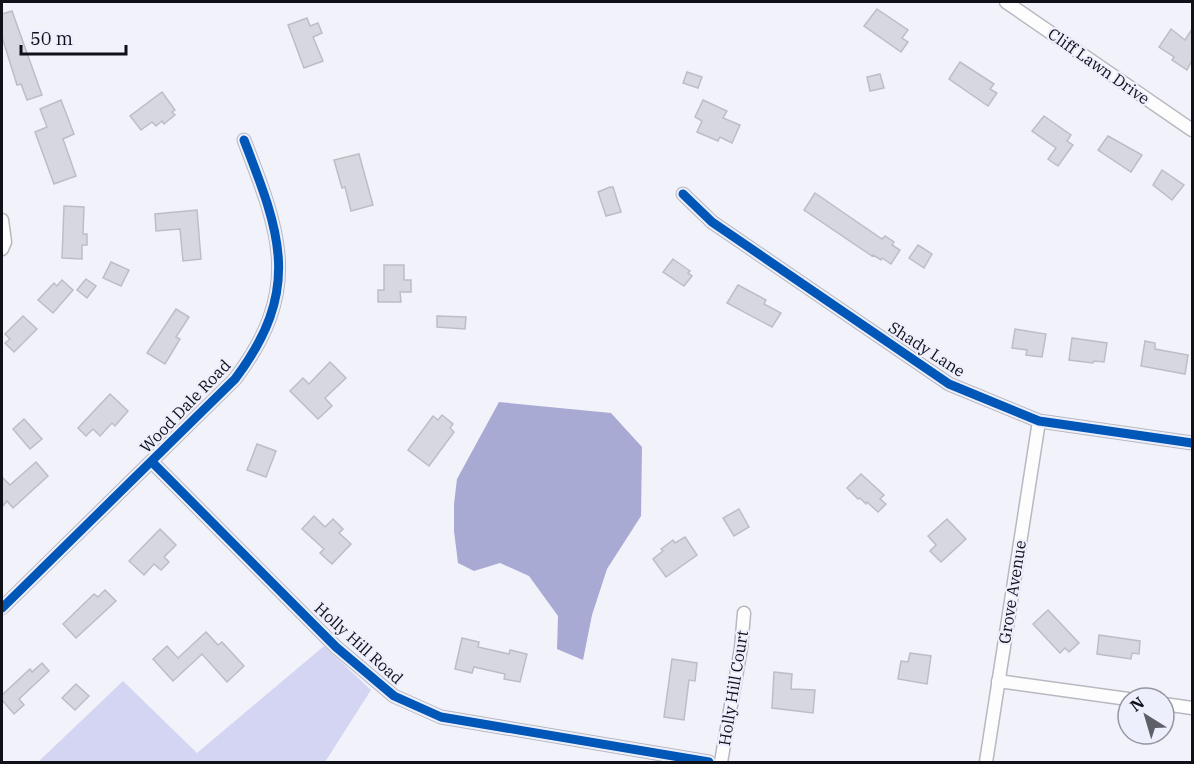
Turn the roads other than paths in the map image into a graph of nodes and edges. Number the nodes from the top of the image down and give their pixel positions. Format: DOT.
graph roads {
  1 [pos="1006,2"];
  2 [pos="1192,130"];
  3 [pos="244,140"];
  4 [pos="683,194"];
  5 [pos="2,220"];
  6 [pos="2,249"];
  7 [pos="1039,421"];
  8 [pos="1192,443"];
  9 [pos="152,462"];
  10 [pos="2,608"];
  11 [pos="744,613"];
  12 [pos="998,681"];
  13 [pos="1116,697"];
  14 [pos="1176,706"];
  15 [pos="1192,708"];
  16 [pos="709,762"];
  17 [pos="722,762"];
  18 [pos="986,762"];
  1 -- 2 [label="street, Cliff Lawn Drive"];
  3 -- 9 [label="street, Wood Dale Road"];
  4 -- 7 [label="street, Shady Lane"];
  5 -- 6 [label="street"];
  7 -- 8 [label="street, Shady Lane"];
  7 -- 12 [label="street, Grove Avenue"];
  9 -- 10 [label="street, Wood Dale Road"];
  9 -- 16 [label="street, Holly Hill Road"];
  11 -- 17 [label="street, Holly Hill Court"];
  12 -- 13 [label="street"];
  12 -- 18 [label="street, Grove Avenue"];
  14 -- 15 [label="street"];
}
